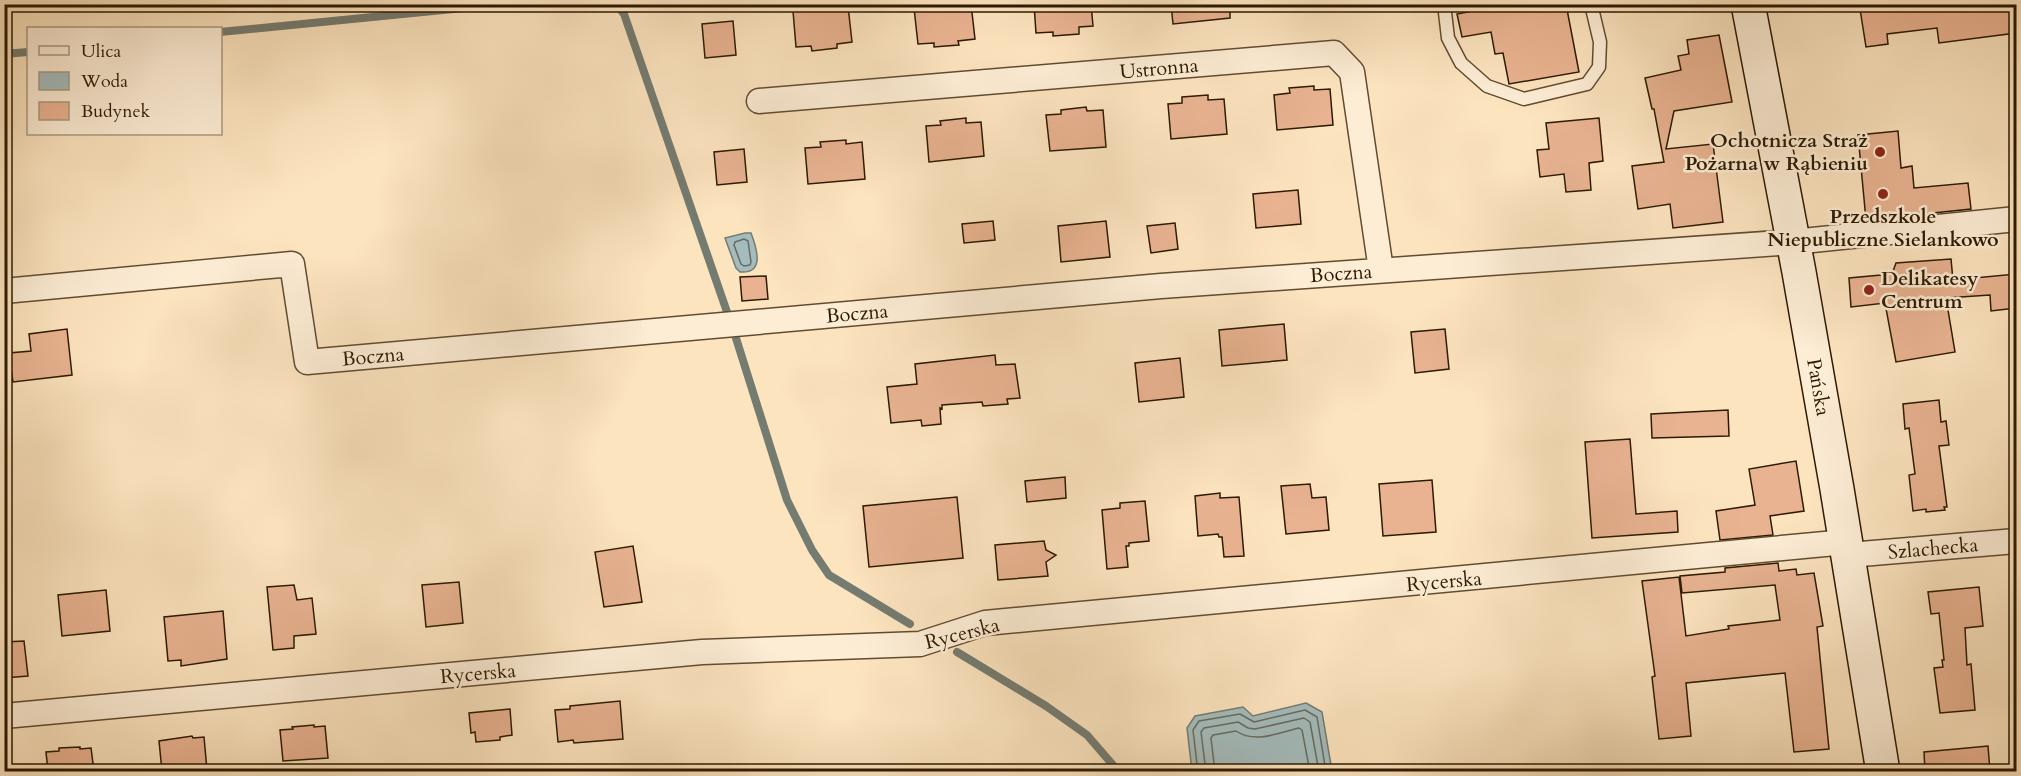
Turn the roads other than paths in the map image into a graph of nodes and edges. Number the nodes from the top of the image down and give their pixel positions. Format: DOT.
graph roads {
  1 [pos="1444,4"];
  2 [pos="1591,4"];
  3 [pos="1748,4"];
  4 [pos="759,101"];
  5 [pos="2016,219"];
  6 [pos="1793,242"];
  7 [pos="1381,270"];
  8 [pos="4,291"];
  9 [pos="2016,541"];
  10 [pos="1847,549"];
  11 [pos="4,716"];
  12 [pos="1883,771"];
  1 -- 2 [label="lane"];
  3 -- 6 [label="street, Pańska"];
  4 -- 7 [label="street, Ustronna"];
  5 -- 6 [label="street, Boczna"];
  6 -- 7 [label="street, Boczna"];
  6 -- 10 [label="street, Pańska"];
  7 -- 8 [label="street, Boczna"];
  9 -- 10 [label="street, Szlachecka"];
  10 -- 11 [label="street, Rycerska"];
  10 -- 12 [label="street, Pańska"];
}
